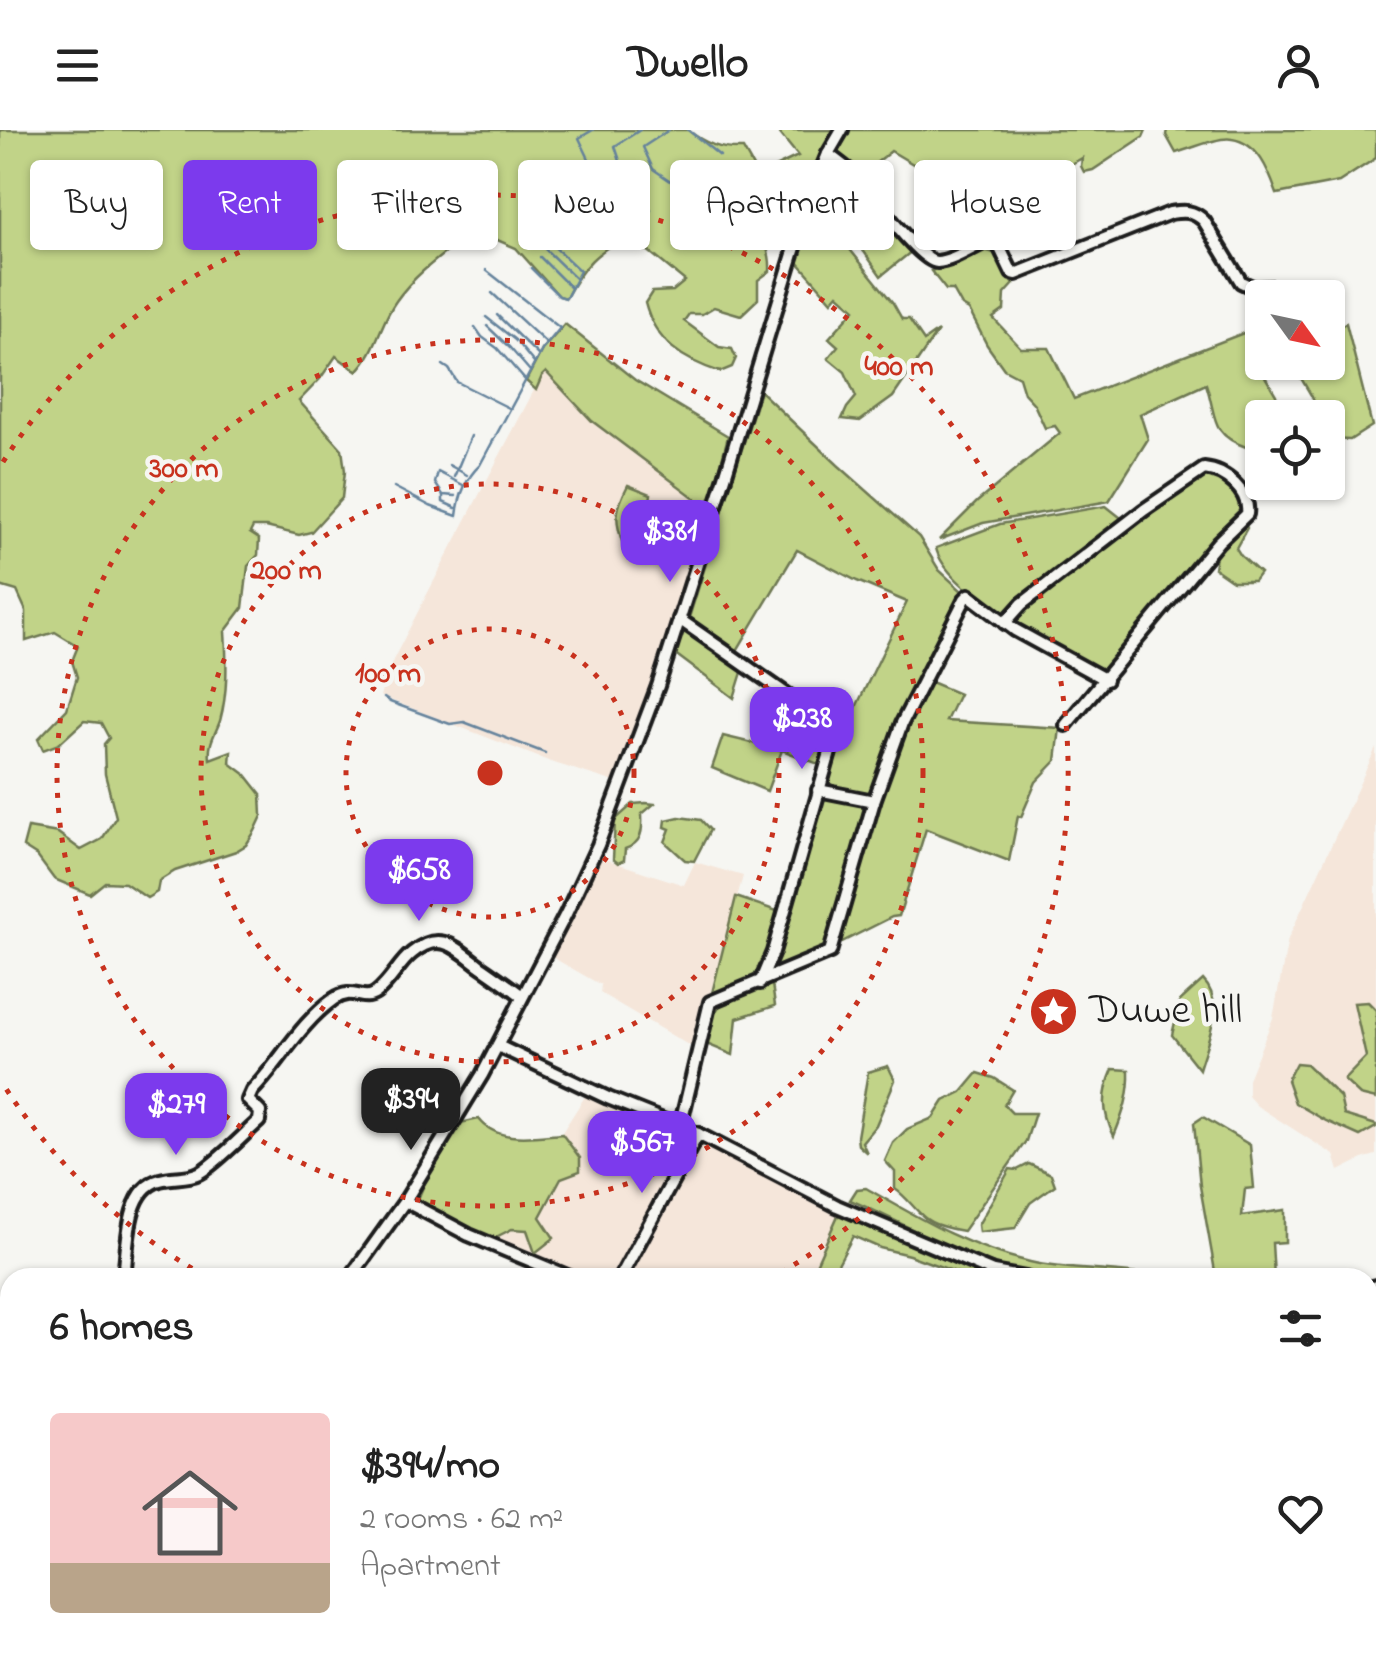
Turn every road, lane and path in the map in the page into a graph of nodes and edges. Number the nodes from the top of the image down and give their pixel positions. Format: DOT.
graph roads {
  1 [pos="842,130"];
  2 [pos="828,154"];
  3 [pos="1245,284"];
  4 [pos="679,619"];
  5 [pos="1005,623"];
  6 [pos="1106,680"];
  7 [pos="1066,725"];
  8 [pos="818,790"];
  9 [pos="874,801"];
  10 [pos="760,982"];
  11 [pos="522,996"];
  12 [pos="498,1046"];
  13 [pos="680,1128"];
  14 [pos="698,1134"];
  15 [pos="406,1201"];
  16 [pos="125,1268"];
  17 [pos="357,1268"];
  18 [pos="548,1268"];
  19 [pos="625,1268"];
  20 [pos="984,1268"];
  1 -- 2 [label="street"];
  2 -- 3 [label="street"];
  2 -- 4 [label="street"];
  4 -- 8 [label="street"];
  4 -- 11 [label="street"];
  5 -- 6 [label="street"];
  5 -- 6 [label="street"];
  5 -- 9 [label="street"];
  6 -- 7 [label="street"];
  8 -- 9 [label="street"];
  8 -- 10 [label="street"];
  9 -- 10 [label="street"];
  10 -- 13 [label="street"];
  11 -- 12 [label="street"];
  11 -- 16 [label="street"];
  12 -- 13 [label="street"];
  12 -- 15 [label="street"];
  13 -- 14 [label="street"];
  14 -- 19 [label="street"];
  14 -- 20 [label="street"];
  15 -- 17 [label="street"];
  15 -- 18 [label="street"];
}
